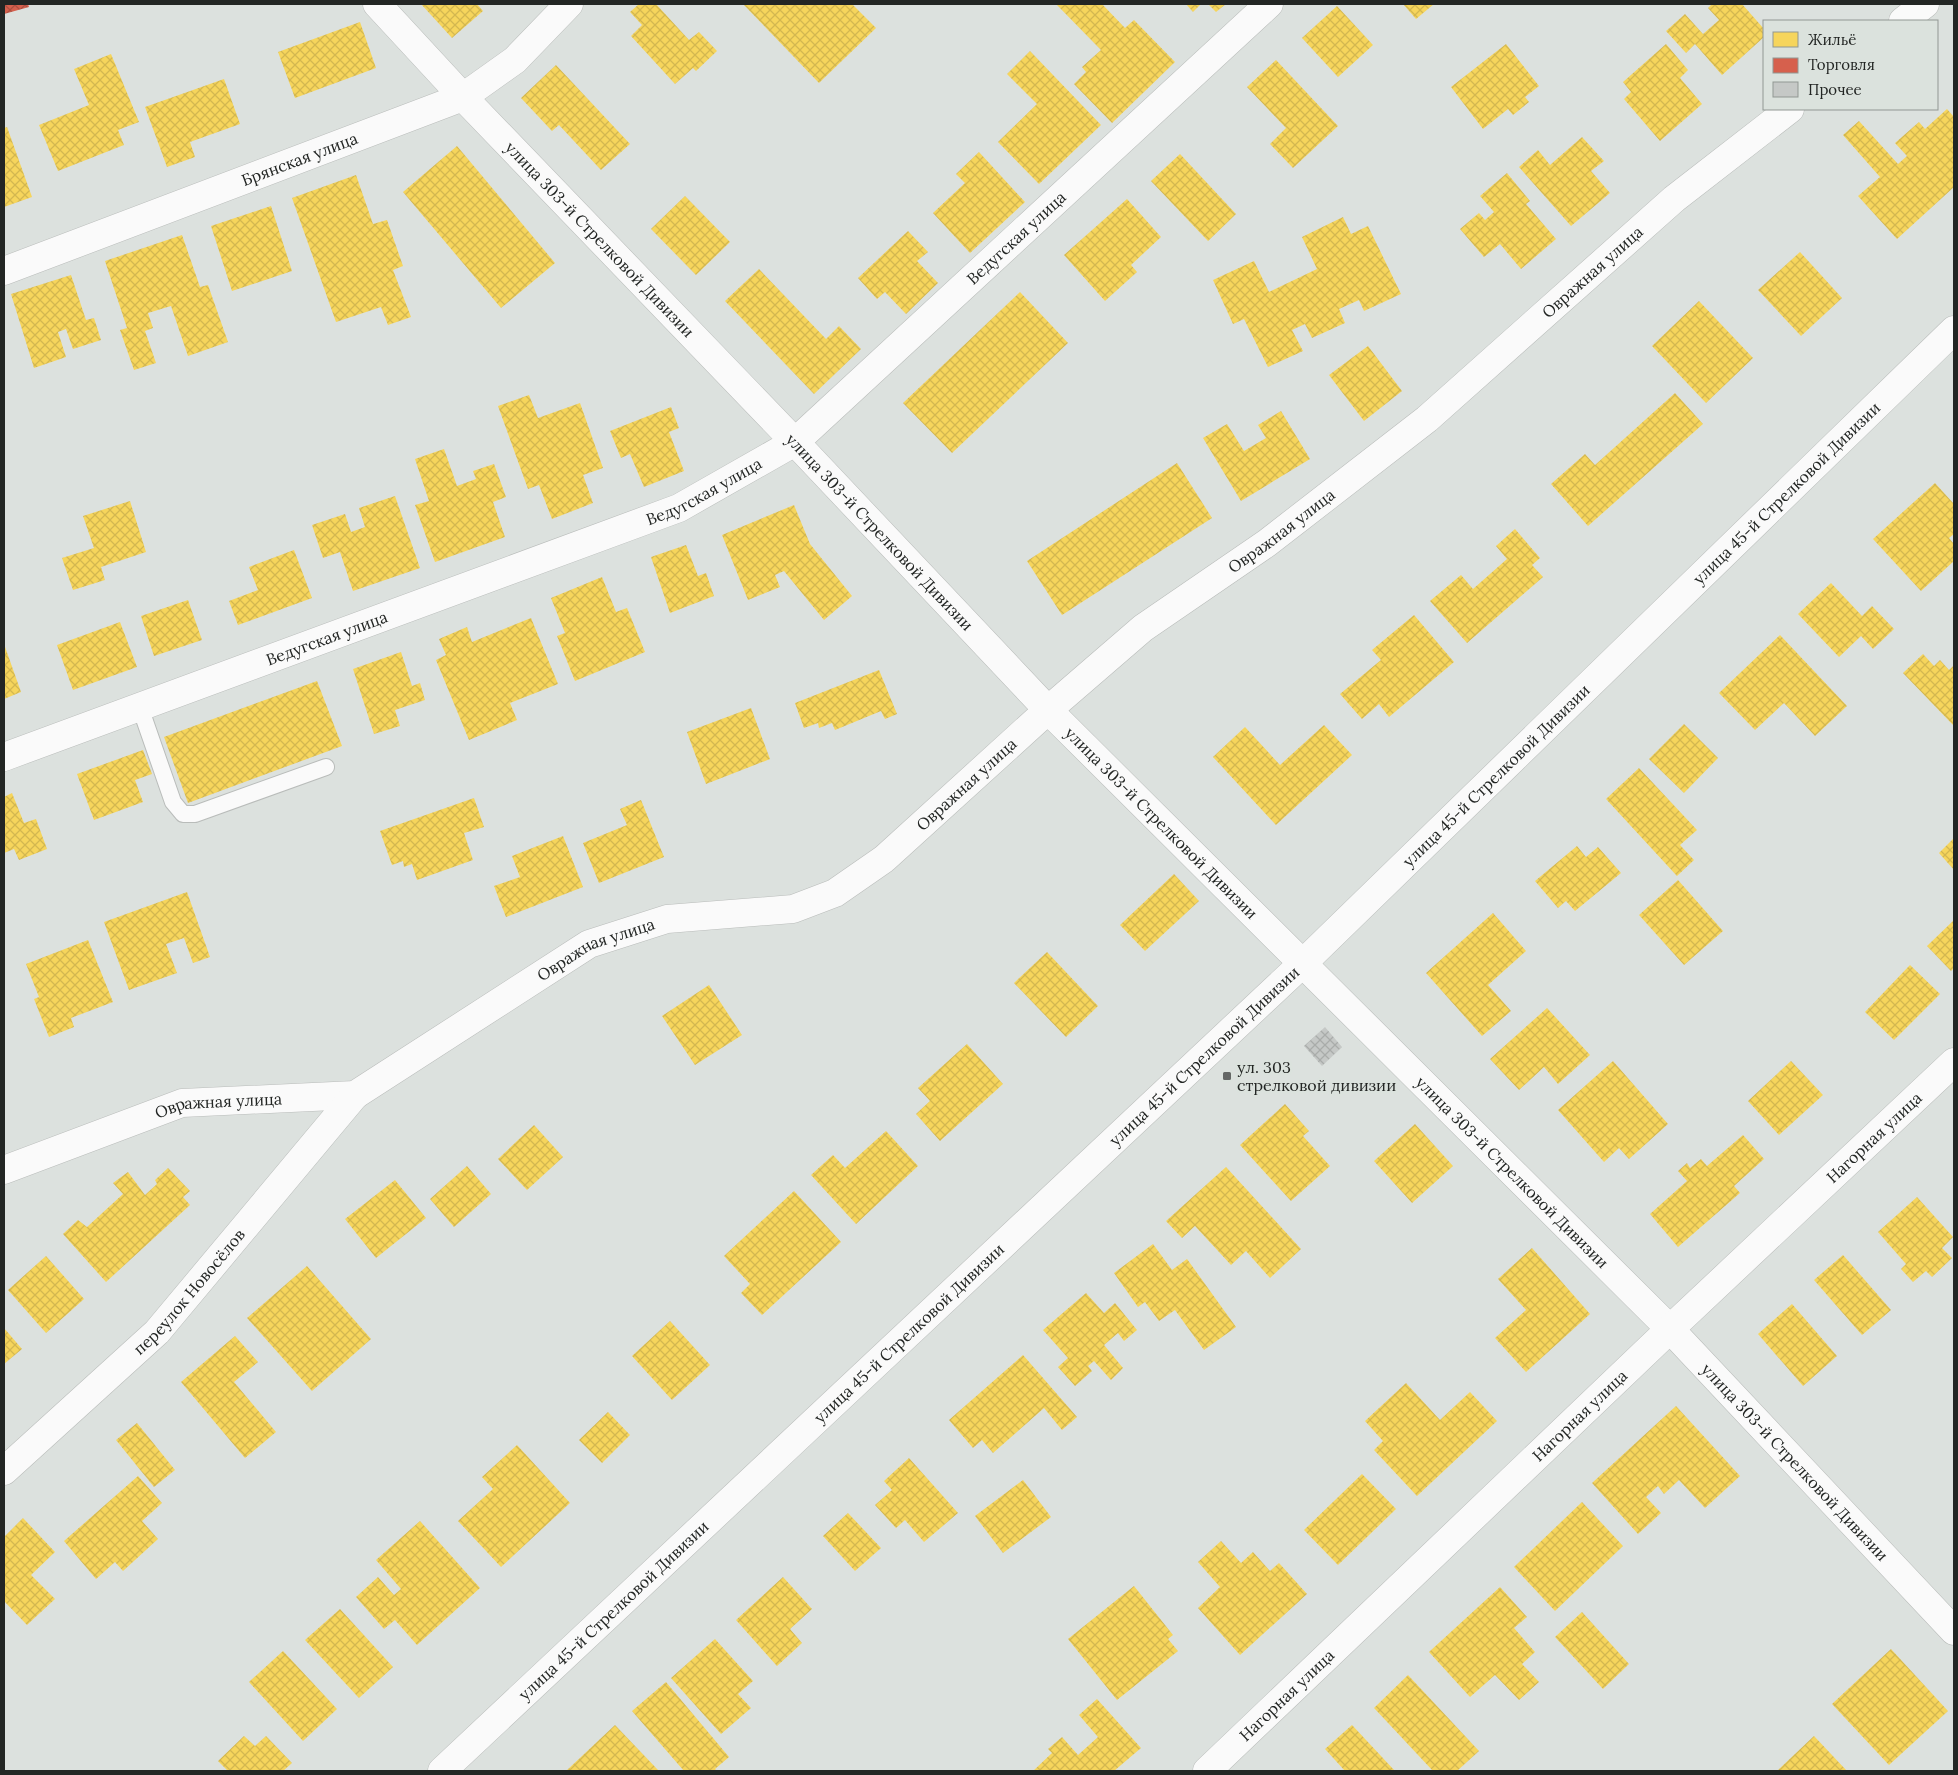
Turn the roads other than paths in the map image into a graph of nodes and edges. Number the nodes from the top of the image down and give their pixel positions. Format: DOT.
graph roads {
  1 [pos="377,4"];
  2 [pos="569,4"];
  3 [pos="1269,4"];
  4 [pos="1925,4"];
  5 [pos="1904,20"];
  6 [pos="462,98"];
  7 [pos="1789,110"];
  8 [pos="4,271"];
  9 [pos="1954,330"];
  10 [pos="795,442"];
  11 [pos="140,707"];
  12 [pos="1048,710"];
  13 [pos="4,757"];
  14 [pos="326,767"];
  15 [pos="1302,964"];
  16 [pos="1954,1062"];
  17 [pos="354,1095"];
  18 [pos="4,1170"];
  19 [pos="1670,1329"];
  20 [pos="4,1471"];
  21 [pos="1954,1631"];
  22 [pos="442,1771"];
  23 [pos="1207,1771"];
  1 -- 6 [label="street, улица 303-й Стрелковой Дивизии"];
  2 -- 6 [label="street, Брянская улица"];
  3 -- 10 [label="street, Ведугская улица"];
  4 -- 5 [label="street"];
  6 -- 8 [label="street, Брянская улица"];
  6 -- 10 [label="street, улица 303-й Стрелковой Дивизии"];
  7 -- 12 [label="street, Овражная улица"];
  9 -- 15 [label="street, улица 45-й Стрелковой Дивизии"];
  10 -- 11 [label="street, Ведугская улица"];
  10 -- 12 [label="street, улица 303-й Стрелковой Дивизии"];
  11 -- 13 [label="street, Ведугская улица"];
  11 -- 14 [label="lane"];
  12 -- 15 [label="street, улица 303-й Стрелковой Дивизии"];
  12 -- 17 [label="street, Овражная улица"];
  15 -- 19 [label="street, улица 303-й Стрелковой Дивизии"];
  15 -- 22 [label="street, улица 45-й Стрелковой Дивизии"];
  16 -- 19 [label="street, Нагорная улица"];
  17 -- 18 [label="street, Овражная улица"];
  17 -- 20 [label="street, переулок Новосёлов"];
  19 -- 21 [label="street, улица 303-й Стрелковой Дивизии"];
  19 -- 23 [label="street, Нагорная улица"];
}
